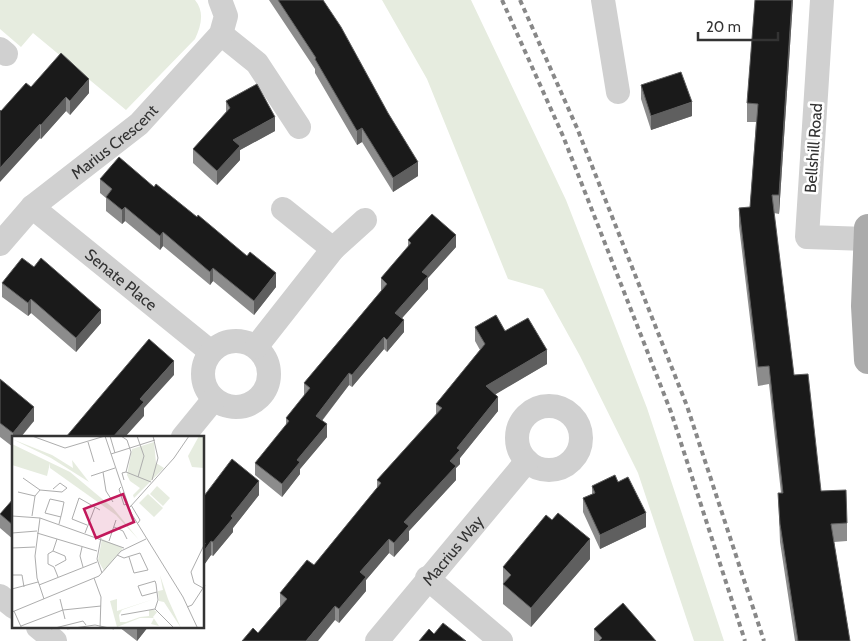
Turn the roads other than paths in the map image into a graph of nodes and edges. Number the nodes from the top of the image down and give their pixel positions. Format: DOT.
graph roads {
  1 [pos="220,0"];
  2 [pos="603,0"];
  3 [pos="822,0"];
  4 [pos="222,34"];
  5 [pos="618,92"];
  6 [pos="299,127"];
  7 [pos="32,207"];
  8 [pos="283,208"];
  9 [pos="365,220"];
  10 [pos="868,228"];
  11 [pos="867,239"];
  12 [pos="0,244"];
  13 [pos="333,249"];
  14 [pos="867,306"];
  15 [pos="256,347"];
  16 [pos="211,352"];
  17 [pos="868,360"];
  18 [pos="214,399"];
  19 [pos="184,436"];
  20 [pos="527,461"];
  21 [pos="428,578"];
  22 [pos="0,596"];
  23 [pos="12,605"];
  24 [pos="39,628"];
  25 [pos="55,641"];
  26 [pos="377,641"];
  27 [pos="501,641"];
  1 -- 4 [label="street"];
  2 -- 5 [label="street"];
  3 -- 11 [label="street, Bellshill Road"];
  4 -- 6 [label="street"];
  4 -- 7 [label="street, Marius Crescent"];
  7 -- 12 [label="street, Marius Crescent"];
  7 -- 16 [label="street, Senate Place"];
  8 -- 13 [label="street"];
  9 -- 13 [label="street"];
  10 -- 11 [label="main road"];
  11 -- 14 [label="main road"];
  13 -- 15 [label="street"];
  14 -- 17 [label="main road"];
  15 -- 16 [label="street"];
  15 -- 18 [label="street"];
  16 -- 18 [label="street"];
  18 -- 19 [label="street"];
  20 -- 21 [label="street, Macrius Way"];
  21 -- 26 [label="street, Macrius Way"];
  21 -- 27 [label="street"];
  22 -- 23 [label="street"];
  24 -- 25 [label="street"];
}
